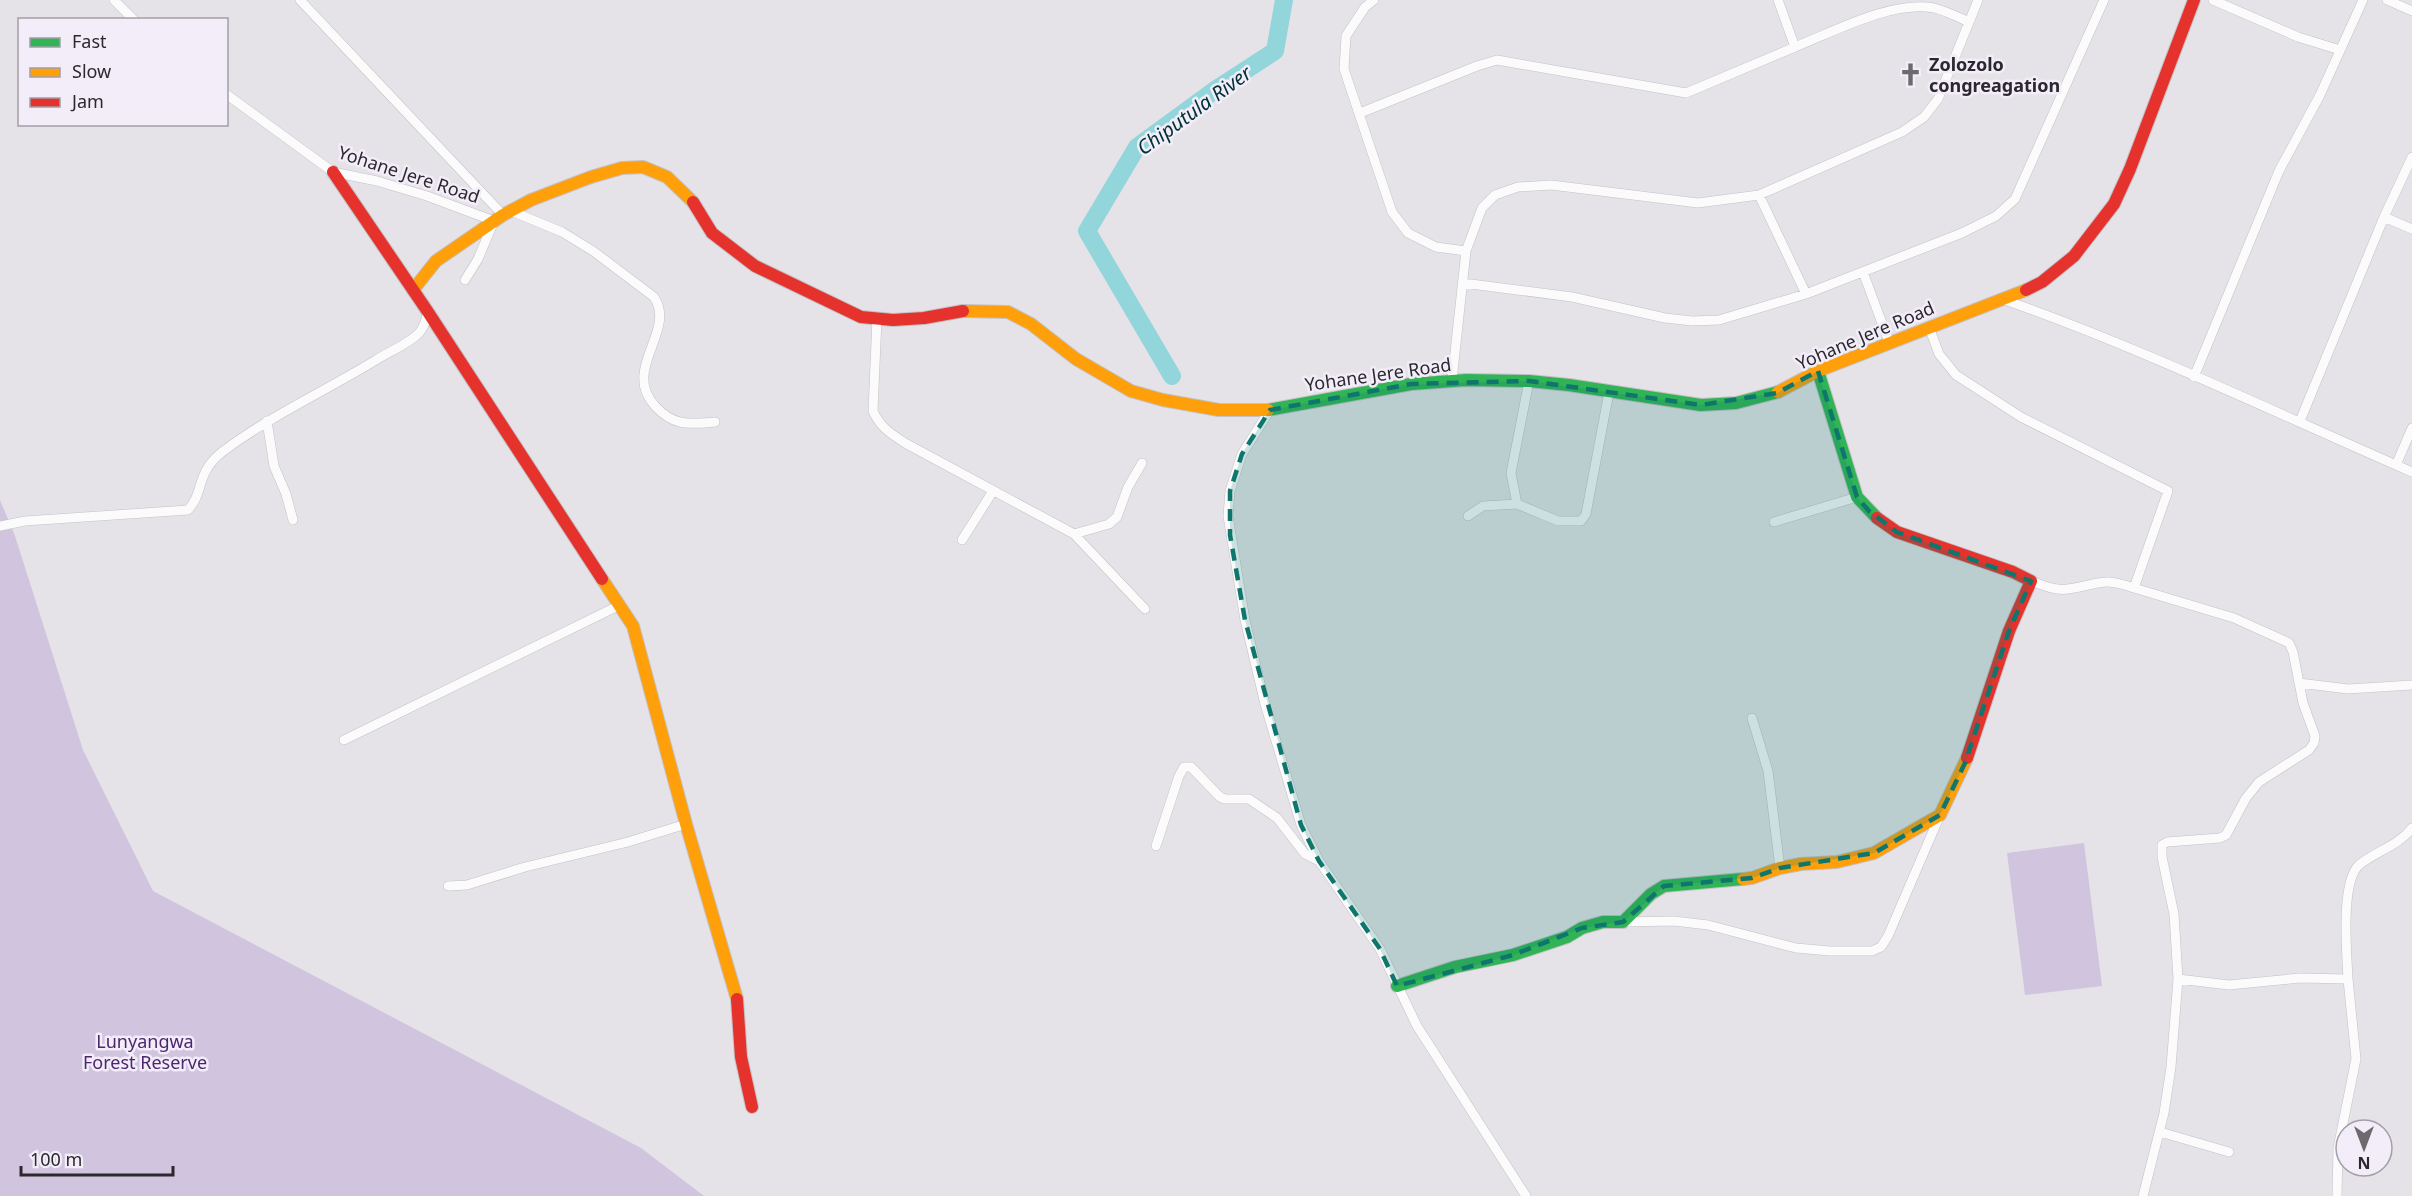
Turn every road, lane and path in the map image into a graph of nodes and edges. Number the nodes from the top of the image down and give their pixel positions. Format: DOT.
graph roads {
  1 [pos="114,0"];
  2 [pos="300,0"];
  3 [pos="1374,0"];
  4 [pos="1778,0"];
  5 [pos="1978,0"];
  6 [pos="2104,0"];
  7 [pos="2194,0"];
  8 [pos="2213,0"];
  9 [pos="2363,0"];
  10 [pos="2387,0"];
  11 [pos="2412,11"];
  12 [pos="132,18"];
  13 [pos="1969,22"];
  14 [pos="1795,47"];
  15 [pos="2340,50"];
  16 [pos="228,95"];
  17 [pos="1360,113"];
  18 [pos="2412,157"];
  19 [pos="333,172"];
  20 [pos="1759,195"];
  21 [pos="503,216"];
  22 [pos="2384,217"];
  23 [pos="2412,229"];
  24 [pos="1466,251"];
  25 [pos="1863,272"];
  26 [pos="465,280"];
  27 [pos="1463,283"];
  28 [pos="413,290"];
  29 [pos="1806,294"];
  30 [pos="2002,299"];
  31 [pos="428,312"];
  32 [pos="877,319"];
  33 [pos="1929,327"];
  34 [pos="1889,342"];
  35 [pos="1818,371"];
  36 [pos="2194,377"];
  37 [pos="1452,380"];
  38 [pos="1529,381"];
  39 [pos="1609,392"];
  40 [pos="1270,410"];
  41 [pos="2300,421"];
  42 [pos="267,422"];
  43 [pos="715,422"];
  44 [pos="2412,428"];
  45 [pos="1142,463"];
  46 [pos="2396,465"];
  47 [pos="2412,472"];
  48 [pos="993,492"];
  49 [pos="1857,497"];
  50 [pos="1517,504"];
  51 [pos="1468,516"];
  52 [pos="293,520"];
  53 [pos="1774,522"];
  54 [pos="0,526"];
  55 [pos="1074,534"];
  56 [pos="962,540"];
  57 [pos="2031,581"];
  58 [pos="2134,588"];
  59 [pos="620,605"];
  60 [pos="1145,609"];
  61 [pos="2299,683"];
  62 [pos="2412,685"];
  63 [pos="1752,718"];
  64 [pos="344,740"];
  65 [pos="1940,815"];
  66 [pos="686,824"];
  67 [pos="2412,828"];
  68 [pos="1156,846"];
  69 [pos="1319,861"];
  70 [pos="1780,868"];
  71 [pos="448,886"];
  72 [pos="1623,922"];
  73 [pos="2178,979"];
  74 [pos="2348,979"];
  75 [pos="1396,986"];
  76 [pos="752,1107"];
  77 [pos="2160,1132"];
  78 [pos="2229,1152"];
  79 [pos="1526,1196"];
  80 [pos="2144,1196"];
  81 [pos="2337,1196"];
  1 -- 12 [label="street"];
  2 -- 21 [label="street"];
  3 -- 17 [label="street"];
  4 -- 14 [label="street"];
  5 -- 13 [label="street"];
  6 -- 25 [label="street"];
  7 -- 30 [label="street, Yohane Jere Road"];
  8 -- 15 [label="street"];
  9 -- 15 [label="street"];
  10 -- 11 [label="street"];
  13 -- 14 [label="street"];
  13 -- 20 [label="street"];
  14 -- 17 [label="street"];
  15 -- 36 [label="street"];
  16 -- 19 [label="street, Yohane Jere Road"];
  17 -- 24 [label="street"];
  18 -- 22 [label="street"];
  19 -- 21 [label="street, Yohane Jere Road"];
  19 -- 28 [label="street"];
  20 -- 24 [label="street"];
  20 -- 29 [label="street"];
  21 -- 26 [label="street"];
  21 -- 28 [label="street, Yohane Jere Road"];
  21 -- 32 [label="street, Yohane Jere Road"];
  21 -- 43 [label="street"];
  22 -- 23 [label="street"];
  22 -- 41 [label="street"];
  24 -- 27 [label="street"];
  25 -- 29 [label="street"];
  25 -- 34 [label="street"];
  27 -- 29 [label="street"];
  27 -- 37 [label="street"];
  28 -- 31 [label="street"];
  30 -- 33 [label="street, Yohane Jere Road"];
  30 -- 36 [label="street"];
  31 -- 42 [label="street"];
  31 -- 59 [label="street"];
  32 -- 40 [label="street, Yohane Jere Road"];
  32 -- 48 [label="street"];
  33 -- 34 [label="street, Yohane Jere Road"];
  33 -- 58 [label="street"];
  34 -- 35 [label="street, Yohane Jere Road"];
  35 -- 39 [label="street, Yohane Jere Road"];
  35 -- 49 [label="street"];
  36 -- 41 [label="street"];
  37 -- 38 [label="street, Yohane Jere Road"];
  37 -- 40 [label="street, Yohane Jere Road"];
  38 -- 39 [label="street, Yohane Jere Road"];
  38 -- 50 [label="street"];
  39 -- 50 [label="street"];
  40 -- 69 [label="street"];
  41 -- 46 [label="street"];
  42 -- 52 [label="street"];
  42 -- 54 [label="street"];
  44 -- 46 [label="street"];
  45 -- 55 [label="street"];
  46 -- 47 [label="street"];
  48 -- 55 [label="street"];
  48 -- 56 [label="street"];
  49 -- 53 [label="street"];
  49 -- 57 [label="street"];
  50 -- 51 [label="street"];
  55 -- 60 [label="street"];
  57 -- 58 [label="street"];
  57 -- 65 [label="street"];
  58 -- 61 [label="street"];
  59 -- 64 [label="street"];
  59 -- 66 [label="street"];
  61 -- 62 [label="street"];
  61 -- 73 [label="street"];
  63 -- 70 [label="street"];
  65 -- 70 [label="street"];
  65 -- 72 [label="street"];
  66 -- 71 [label="street"];
  66 -- 76 [label="street"];
  67 -- 74 [label="street"];
  68 -- 69 [label="street"];
  69 -- 75 [label="street"];
  70 -- 72 [label="street"];
  72 -- 75 [label="street"];
  73 -- 74 [label="street"];
  73 -- 77 [label="street"];
  74 -- 81 [label="street"];
  75 -- 79 [label="street"];
  77 -- 78 [label="street"];
  77 -- 80 [label="street"];
}
